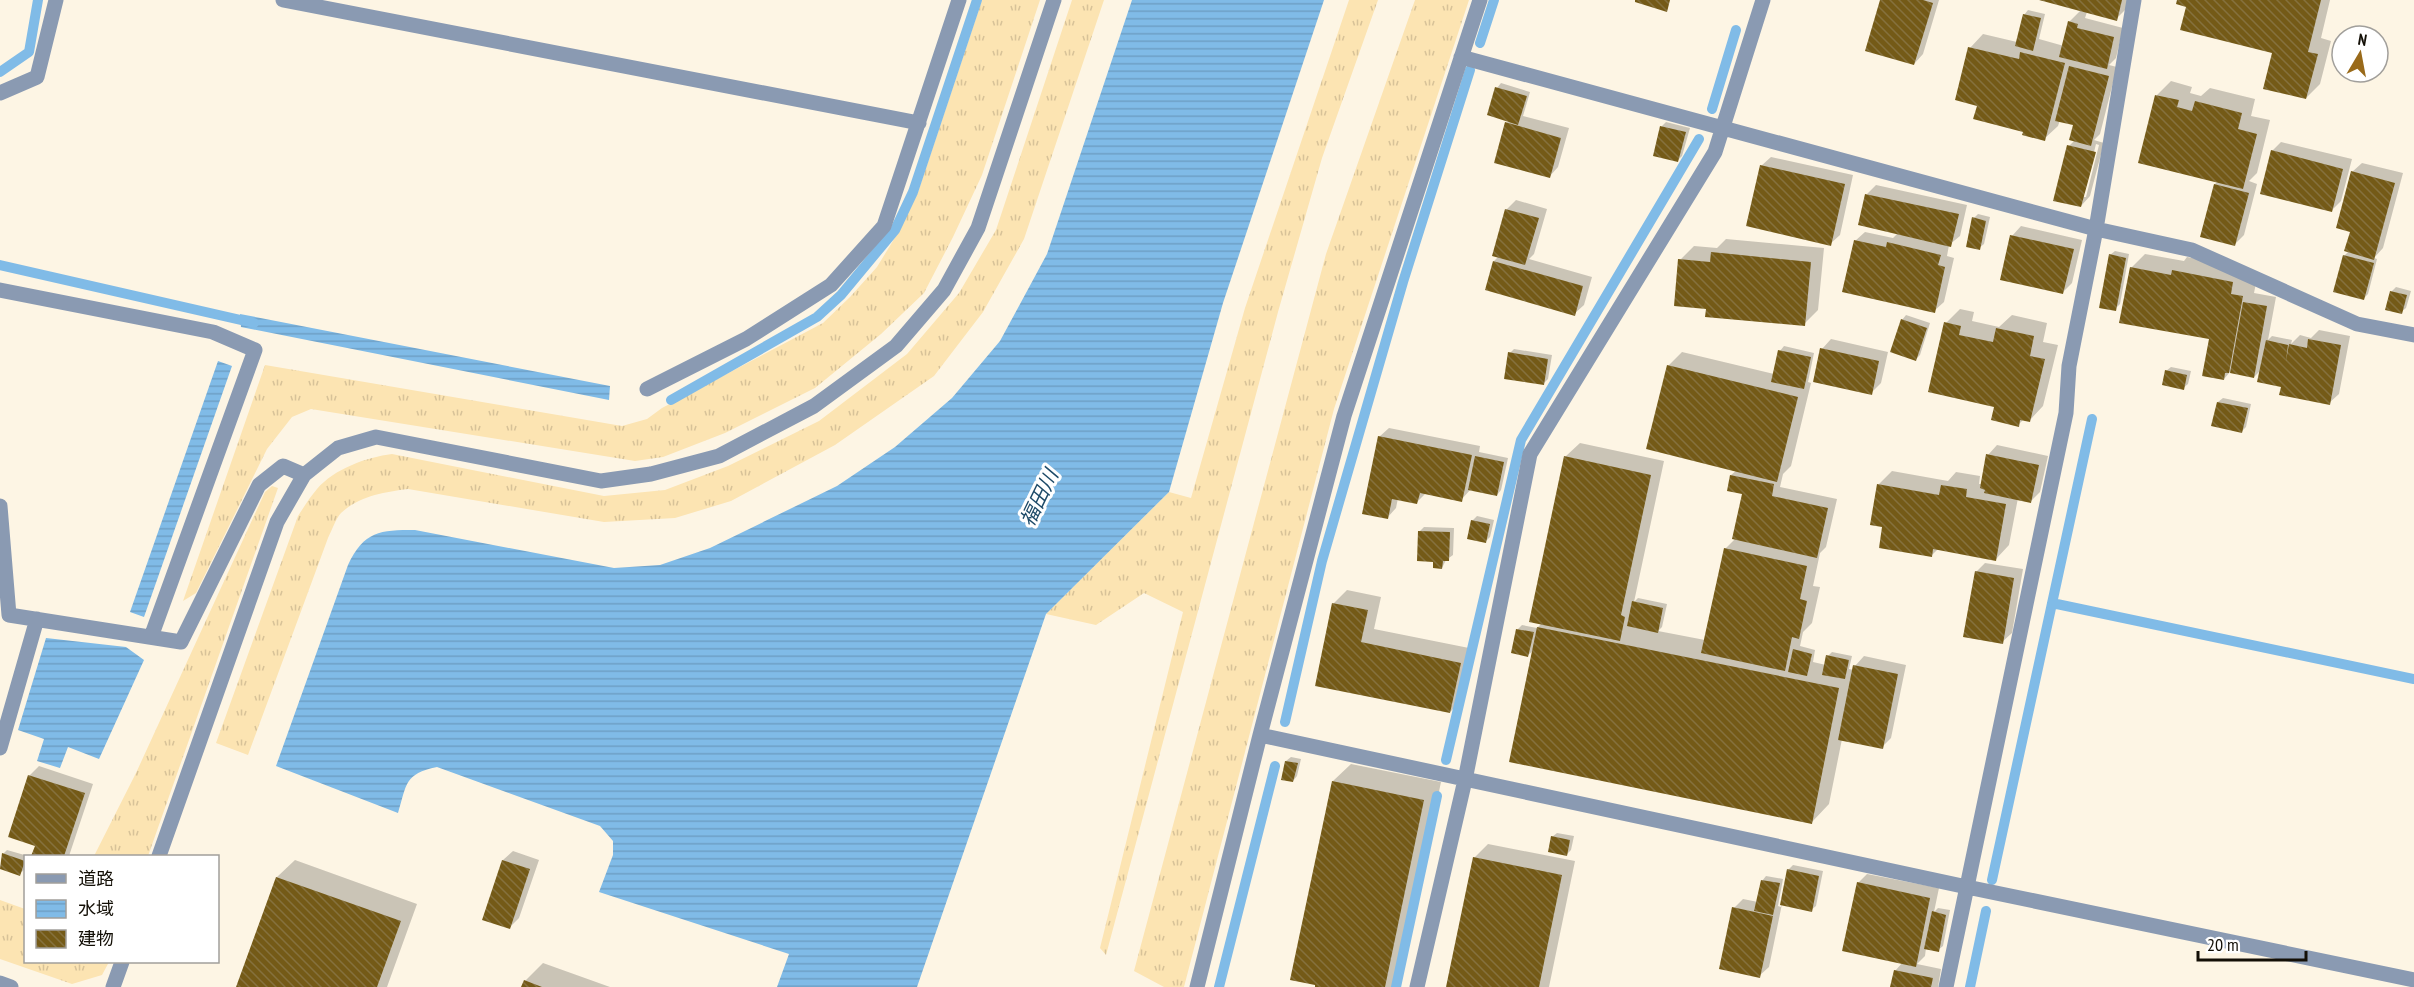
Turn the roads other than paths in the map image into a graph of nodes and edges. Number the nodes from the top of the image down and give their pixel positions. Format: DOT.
graph roads {
  1 [pos="56,0"];
  2 [pos="283,0"];
  3 [pos="960,0"];
  4 [pos="1054,0"];
  5 [pos="1480,0"];
  6 [pos="1763,0"];
  7 [pos="2134,0"];
  8 [pos="1461,57"];
  9 [pos="0,93"];
  10 [pos="919,123"];
  11 [pos="1723,128"];
  12 [pos="2096,229"];
  13 [pos="0,290"];
  14 [pos="2414,335"];
  15 [pos="647,389"];
  16 [pos="304,475"];
  17 [pos="0,506"];
  18 [pos="37,619"];
  19 [pos="151,637"];
  20 [pos="1260,735"];
  21 [pos="0,748"];
  22 [pos="1465,780"];
  23 [pos="159,855"];
  24 [pos="1967,887"];
  25 [pos="122,963"];
  26 [pos="2414,980"];
  27 [pos="0,983"];
  28 [pos="11,987"];
  29 [pos="113,987"];
  30 [pos="1197,987"];
  31 [pos="1417,987"];
  32 [pos="1946,987"];
  1 -- 9 [label="street"];
  2 -- 10 [label="street"];
  3 -- 10 [label="street"];
  4 -- 16 [label="street"];
  5 -- 8 [label="street"];
  6 -- 11 [label="street"];
  7 -- 12 [label="street"];
  8 -- 11 [label="street"];
  8 -- 20 [label="street"];
  10 -- 15 [label="street"];
  11 -- 12 [label="street"];
  11 -- 22 [label="street"];
  12 -- 14 [label="street"];
  12 -- 24 [label="street"];
  13 -- 19 [label="street"];
  16 -- 19 [label="street"];
  16 -- 23 [label="street"];
  17 -- 18 [label="street"];
  18 -- 19 [label="street"];
  18 -- 21 [label="street"];
  20 -- 22 [label="street"];
  20 -- 30 [label="street"];
  22 -- 24 [label="street"];
  22 -- 31 [label="street"];
  24 -- 26 [label="street"];
  24 -- 32 [label="street"];
  25 -- 29 [label="street"];
  27 -- 28 [label="street"];
}
